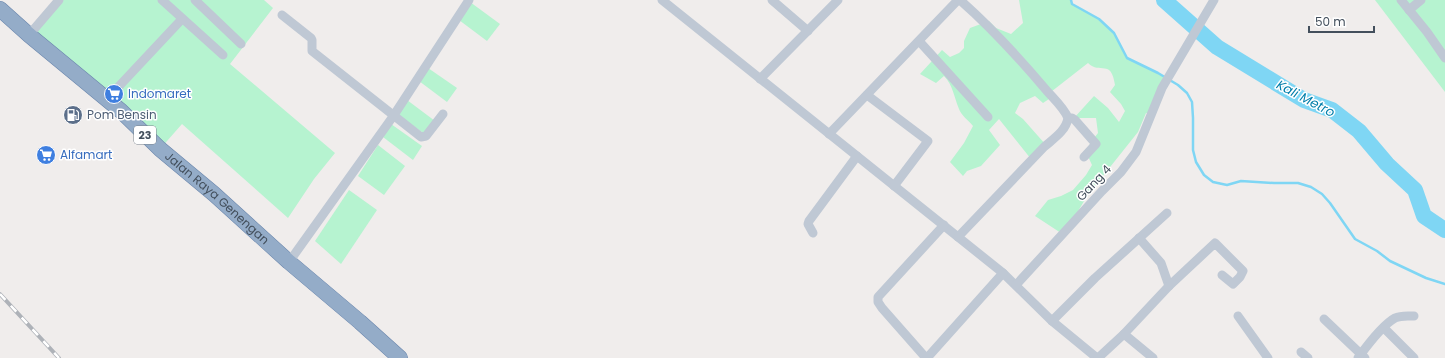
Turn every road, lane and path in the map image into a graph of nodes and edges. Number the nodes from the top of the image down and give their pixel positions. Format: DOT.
graph roads {
  1 [pos="59,0"];
  2 [pos="162,0"];
  3 [pos="195,0"];
  4 [pos="469,0"];
  5 [pos="772,0"];
  6 [pos="838,0"];
  7 [pos="959,0"];
  8 [pos="1214,0"];
  9 [pos="1401,0"];
  10 [pos="1421,0"];
  11 [pos="668,2"];
  12 [pos="0,9"];
  13 [pos="1409,10"];
  14 [pos="282,15"];
  15 [pos="182,18"];
  16 [pos="808,31"];
  17 [pos="29,36"];
  18 [pos="919,42"];
  19 [pos="241,44"];
  20 [pos="222,55"];
  21 [pos="1445,58"];
  22 [pos="760,79"];
  23 [pos="867,95"];
  24 [pos="107,99"];
  25 [pos="443,114"];
  26 [pos="394,115"];
  27 [pos="988,116"];
  28 [pos="1068,118"];
  29 [pos="829,134"];
  30 [pos="857,156"];
  31 [pos="1084,157"];
  32 [pos="894,186"];
  33 [pos="1167,213"];
  34 [pos="944,225"];
  35 [pos="813,233"];
  36 [pos="958,237"];
  37 [pos="1139,238"];
  38 [pos="289,262"];
  39 [pos="1004,274"];
  40 [pos="1222,275"];
  41 [pos="1015,284"];
  42 [pos="1169,286"];
  43 [pos="1238,316"];
  44 [pos="1414,316"];
  45 [pos="1324,319"];
  46 [pos="1052,321"];
  47 [pos="1384,328"];
  48 [pos="1124,334"];
  49 [pos="1361,357"];
  50 [pos="400,358"];
  51 [pos="926,358"];
  52 [pos="1097,358"];
  53 [pos="1154,358"];
  54 [pos="1268,358"];
  55 [pos="1414,358"];
  1 -- 17 [label="street"];
  2 -- 15 [label="street"];
  3 -- 19 [label="street"];
  4 -- 26 [label="street"];
  5 -- 16 [label="street"];
  6 -- 16 [label="street"];
  7 -- 18 [label="street"];
  7 -- 28 [label="street"];
  8 -- 41 [label="street, Gang 4"];
  9 -- 13 [label="street"];
  10 -- 13 [label="street"];
  11 -- 22 [label="street"];
  12 -- 17 [label="highway, Jalan Raya Genengan / 23"];
  13 -- 21 [label="street"];
  14 -- 26 [label="street"];
  15 -- 20 [label="street"];
  15 -- 24 [label="street"];
  16 -- 22 [label="street"];
  17 -- 24 [label="highway, Jalan Raya Genengan / 23"];
  18 -- 23 [label="street"];
  18 -- 27 [label="street"];
  22 -- 29 [label="street"];
  23 -- 29 [label="street"];
  23 -- 32 [label="street"];
  24 -- 38 [label="highway, Jalan Raya Genengan / 23"];
  25 -- 26 [label="street"];
  26 -- 38 [label="street"];
  28 -- 31 [label="street"];
  28 -- 36 [label="street"];
  29 -- 30 [label="street"];
  30 -- 32 [label="street"];
  30 -- 35 [label="street"];
  32 -- 34 [label="street"];
  33 -- 37 [label="street"];
  34 -- 36 [label="street"];
  34 -- 51 [label="street"];
  36 -- 39 [label="street"];
  37 -- 42 [label="street"];
  37 -- 46 [label="street"];
  38 -- 50 [label="highway, 23"];
  39 -- 41 [label="street"];
  39 -- 51 [label="street"];
  40 -- 42 [label="street"];
  41 -- 46 [label="street"];
  42 -- 48 [label="street"];
  43 -- 54 [label="street"];
  44 -- 47 [label="street"];
  45 -- 49 [label="street"];
  46 -- 52 [label="street"];
  47 -- 49 [label="street"];
  47 -- 55 [label="street"];
  48 -- 52 [label="street"];
  48 -- 53 [label="street"];
}
